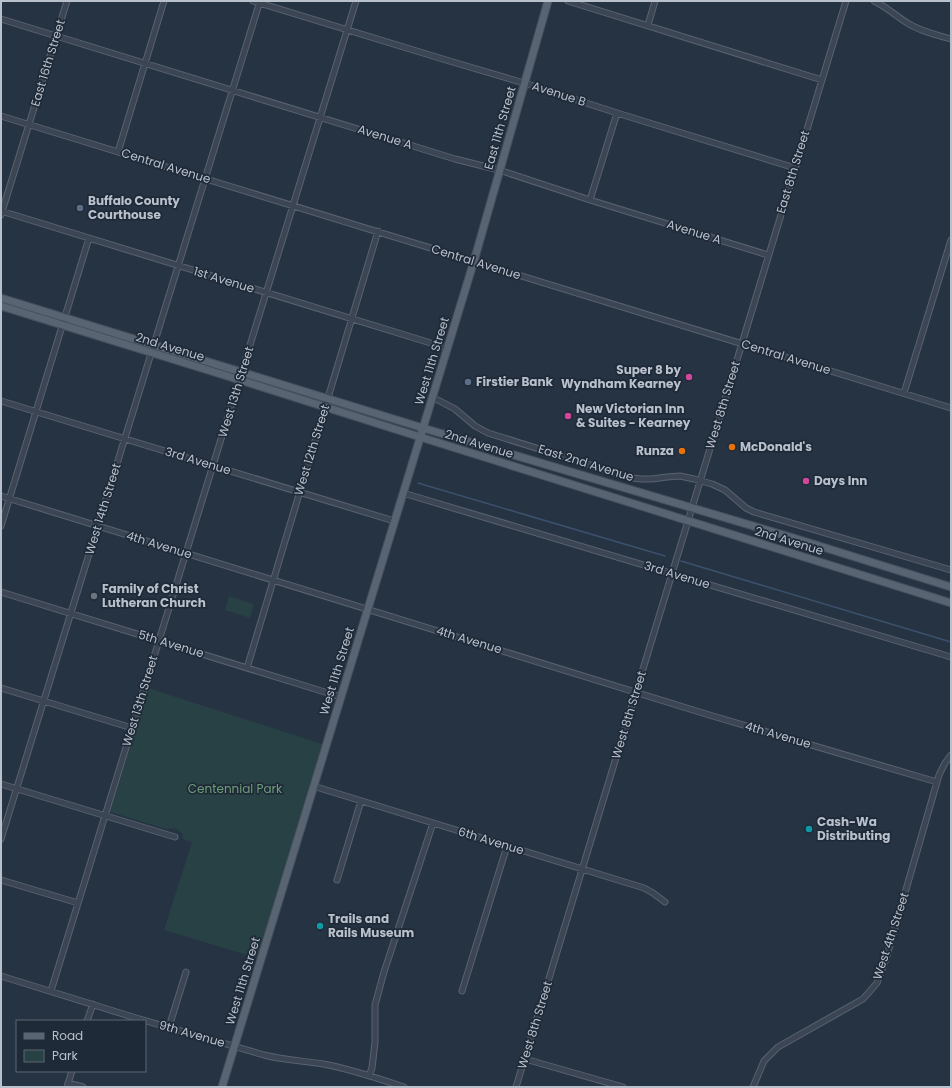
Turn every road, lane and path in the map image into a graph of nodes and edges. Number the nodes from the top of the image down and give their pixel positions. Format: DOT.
graph roads {
  1 [pos="67,1"];
  2 [pos="164,1"];
  3 [pos="253,1"];
  4 [pos="356,1"];
  5 [pos="548,1"];
  6 [pos="568,1"];
  7 [pos="655,1"];
  8 [pos="846,1"];
  9 [pos="874,1"];
  10 [pos="259,2"];
  11 [pos="1,20"];
  12 [pos="648,26"];
  13 [pos="347,30"];
  14 [pos="56,36"];
  15 [pos="951,40"];
  16 [pos="145,64"];
  17 [pos="822,80"];
  18 [pos="524,83"];
  19 [pos="232,90"];
  20 [pos="617,113"];
  21 [pos="1,116"];
  22 [pos="320,117"];
  23 [pos="29,125"];
  24 [pos="118,152"];
  25 [pos="795,168"];
  26 [pos="499,170"];
  27 [pos="205,178"];
  28 [pos="590,200"];
  29 [pos="293,205"];
  30 [pos="1,213"];
  31 [pos="378,231"];
  32 [pos="89,238"];
  33 [pos="951,240"];
  34 [pos="768,255"];
  35 [pos="474,261"];
  36 [pos="178,266"];
  37 [pos="266,293"];
  38 [pos="1,298"];
  39 [pos="1,306"];
  40 [pos="65,318"];
  41 [pos="352,319"];
  42 [pos="62,325"];
  43 [pos="742,343"];
  44 [pos="154,345"];
  45 [pos="447,348"];
  46 [pos="151,353"];
  47 [pos="241,376"];
  48 [pos="904,393"];
  49 [pos="432,397"];
  50 [pos="328,399"];
  51 [pos="1,401"];
  52 [pos="325,408"];
  53 [pos="951,408"];
  54 [pos="36,411"];
  55 [pos="423,428"];
  56 [pos="420,437"];
  57 [pos="125,439"];
  58 [pos="213,466"];
  59 [pos="700,480"];
  60 [pos="300,492"];
  61 [pos="403,494"];
  62 [pos="1,496"];
  63 [pos="9,498"];
  64 [pos="691,509"];
  65 [pos="688,521"];
  66 [pos="394,522"];
  67 [pos="1,526"];
  68 [pos="98,526"];
  69 [pos="186,553"];
  70 [pos="951,570"];
  71 [pos="672,574"];
  72 [pos="274,580"];
  73 [pos="951,587"];
  74 [pos="1,592"];
  75 [pos="951,603"];
  76 [pos="368,609"];
  77 [pos="71,613"];
  78 [pos="159,641"];
  79 [pos="951,657"];
  80 [pos="247,668"];
  81 [pos="1,688"];
  82 [pos="636,691"];
  83 [pos="341,697"];
  84 [pos="44,701"];
  85 [pos="132,728"];
  86 [pos="951,755"];
  87 [pos="937,782"];
  88 [pos="1,784"];
  89 [pos="314,786"];
  90 [pos="16,789"];
  91 [pos="361,801"];
  92 [pos="105,816"];
  93 [pos="433,823"];
  94 [pos="175,837"];
  95 [pos="1,839"];
  96 [pos="507,846"];
  97 [pos="582,869"];
  98 [pos="1,880"];
  99 [pos="337,880"];
  100 [pos="665,902"];
  101 [pos="78,903"];
  102 [pos="186,972"];
  103 [pos="1,976"];
  104 [pos="51,991"];
  105 [pos="462,991"];
  106 [pos="93,1004"];
  107 [pos="88,1020"];
  108 [pos="146,1020"];
  109 [pos="146,1020"];
  110 [pos="169,1027"];
  111 [pos="234,1046"];
  112 [pos="525,1058"];
  113 [pos="72,1072"];
  114 [pos="369,1076"];
  115 [pos="68,1085"];
  116 [pos="83,1087"];
  117 [pos="222,1087"];
  118 [pos="404,1087"];
  119 [pos="516,1087"];
  120 [pos="623,1087"];
  121 [pos="753,1087"];
  1 -- 14 [label="street, East 16th Street"];
  2 -- 16 [label="street"];
  3 -- 10 [label="street, Avenue B"];
  4 -- 13 [label="street, West 13th Street"];
  5 -- 18 [label="main road, East 11th Street"];
  6 -- 12 [label="street"];
  7 -- 12 [label="street"];
  8 -- 17 [label="street, East 8th Street"];
  9 -- 15 [label="street"];
  10 -- 13 [label="street, Avenue B"];
  10 -- 19 [label="street, West 14th Street"];
  11 -- 14 [label="street, Avenue A"];
  12 -- 17 [label="street"];
  13 -- 18 [label="street, Avenue B"];
  13 -- 22 [label="street, West 13th Street"];
  14 -- 16 [label="street, Avenue A"];
  14 -- 23 [label="street, East 16th Street"];
  16 -- 19 [label="street, Avenue A"];
  16 -- 24 [label="street"];
  17 -- 25 [label="street, East 8th Street"];
  18 -- 20 [label="street, Avenue B"];
  18 -- 26 [label="main road, East 11th Street"];
  19 -- 22 [label="street, Avenue A"];
  19 -- 27 [label="street, West 14th Street"];
  20 -- 25 [label="street, Avenue B"];
  20 -- 28 [label="street"];
  21 -- 23 [label="street, Central Avenue"];
  22 -- 26 [label="street, Avenue A"];
  22 -- 29 [label="street, West 13th Street"];
  23 -- 24 [label="street, Central Avenue"];
  23 -- 30 [label="street, East 16th Street"];
  24 -- 27 [label="street, Central Avenue"];
  25 -- 34 [label="street, East 8th Street"];
  26 -- 28 [label="street, Avenue A"];
  26 -- 35 [label="main road, East 11th Street"];
  27 -- 29 [label="street, Central Avenue"];
  27 -- 36 [label="street, West 14th Street"];
  28 -- 34 [label="street, Avenue A"];
  29 -- 31 [label="street, Central Avenue"];
  29 -- 37 [label="street, West 13th Street"];
  30 -- 32 [label="street, 1st Avenue"];
  31 -- 35 [label="street, Central Avenue"];
  31 -- 41 [label="street, West 12th Street"];
  32 -- 36 [label="street, 1st Avenue"];
  32 -- 40 [label="street"];
  33 -- 48 [label="street"];
  34 -- 43 [label="street, East 8th Street"];
  35 -- 43 [label="street, Central Avenue"];
  35 -- 45 [label="main road, West 11th Street"];
  36 -- 37 [label="street, 1st Avenue"];
  36 -- 44 [label="street, West 14th Street"];
  37 -- 41 [label="street, 1st Avenue"];
  37 -- 47 [label="street, West 13th Street"];
  38 -- 40 [label="main road, 2nd Avenue"];
  39 -- 42 [label="main road, 2nd Avenue"];
  40 -- 42 [label="street"];
  40 -- 44 [label="main road, 2nd Avenue"];
  41 -- 45 [label="street, 1st Avenue"];
  41 -- 50 [label="street, West 12th Street"];
  42 -- 46 [label="main road, 2nd Avenue"];
  42 -- 54 [label="street"];
  43 -- 48 [label="street, Central Avenue"];
  43 -- 59 [label="street, West 8th Street"];
  44 -- 46 [label="street, West 14th Street"];
  44 -- 47 [label="main road, 2nd Avenue"];
  45 -- 49 [label="main road, West 11th Street"];
  46 -- 47 [label="main road, 2nd Avenue"];
  46 -- 57 [label="street, West 14th Street"];
  47 -- 50 [label="main road, 2nd Avenue"];
  47 -- 52 [label="main road, 2nd Avenue"];
  47 -- 58 [label="street, West 13th Street"];
  48 -- 53 [label="street, Central Avenue"];
  49 -- 55 [label="main road, West 11th Street"];
  49 -- 59 [label="street, East 2nd Avenue"];
  50 -- 52 [label="street, West 12th Street"];
  50 -- 55 [label="main road, 2nd Avenue"];
  51 -- 54 [label="street, 3rd Avenue"];
  52 -- 56 [label="main road, 2nd Avenue"];
  52 -- 60 [label="street, West 12th Street"];
  54 -- 57 [label="street, 3rd Avenue"];
  54 -- 63 [label="street"];
  55 -- 56 [label="main road, West 11th Street"];
  55 -- 64 [label="main road, 2nd Avenue"];
  56 -- 61 [label="main road, West 11th Street"];
  56 -- 65 [label="main road, 2nd Avenue"];
  57 -- 58 [label="street, 3rd Avenue"];
  57 -- 68 [label="street, West 14th Street"];
  58 -- 60 [label="street, 3rd Avenue"];
  58 -- 69 [label="street, West 13th Street"];
  59 -- 64 [label="street, West 8th Street"];
  59 -- 70 [label="street, East 2nd Avenue"];
  60 -- 66 [label="street, 3rd Avenue"];
  60 -- 72 [label="street, West 12th Street"];
  61 -- 66 [label="main road, West 11th Street"];
  61 -- 71 [label="street, 3rd Avenue"];
  62 -- 63 [label="street, 4th Avenue"];
  63 -- 67 [label="street"];
  63 -- 68 [label="street, 4th Avenue"];
  64 -- 65 [label="street, West 8th Street"];
  64 -- 73 [label="main road, 2nd Avenue"];
  65 -- 71 [label="street, West 8th Street"];
  65 -- 75 [label="main road, 2nd Avenue"];
  66 -- 76 [label="main road, West 11th Street"];
  68 -- 69 [label="street, 4th Avenue"];
  68 -- 77 [label="street, West 14th Street"];
  69 -- 72 [label="street, 4th Avenue"];
  69 -- 78 [label="street, West 13th Street"];
  71 -- 79 [label="street, 3rd Avenue"];
  71 -- 82 [label="street, West 8th Street"];
  72 -- 76 [label="street, 4th Avenue"];
  72 -- 80 [label="street, West 12th Street"];
  74 -- 77 [label="street, 5th Avenue"];
  76 -- 82 [label="street, 4th Avenue"];
  76 -- 83 [label="main road, West 11th Street"];
  77 -- 78 [label="street, 5th Avenue"];
  77 -- 84 [label="street, West 14th Street"];
  78 -- 80 [label="street, 5th Avenue"];
  78 -- 85 [label="street, West 13th Street"];
  80 -- 83 [label="street, 5th Avenue"];
  81 -- 84 [label="street"];
  82 -- 87 [label="street, 4th Avenue"];
  82 -- 97 [label="street, West 8th Street"];
  83 -- 89 [label="main road, West 11th Street"];
  84 -- 85 [label="street"];
  84 -- 90 [label="street, West 14th Street"];
  85 -- 92 [label="street, West 13th Street"];
  86 -- 87 [label="street, West 4th Street"];
  87 -- 121 [label="street, West 4th Street"];
  88 -- 90 [label="street"];
  89 -- 91 [label="street, 6th Avenue"];
  89 -- 111 [label="main road, West 11th Street"];
  90 -- 92 [label="street"];
  90 -- 95 [label="street, West 14th Street"];
  91 -- 93 [label="street, 6th Avenue"];
  91 -- 99 [label="street"];
  92 -- 94 [label="street"];
  92 -- 101 [label="street, West 13th Street"];
  93 -- 96 [label="street, 6th Avenue"];
  93 -- 114 [label="street"];
  96 -- 97 [label="street, 6th Avenue"];
  96 -- 105 [label="street"];
  97 -- 100 [label="street, 6th Avenue"];
  97 -- 112 [label="street, West 8th Street"];
  98 -- 101 [label="street"];
  101 -- 104 [label="street, West 13th Street"];
  102 -- 110 [label="street"];
  103 -- 104 [label="street, 9th Avenue"];
  104 -- 106 [label="street, 9th Avenue"];
  106 -- 107 [label="street"];
  106 -- 109 [label="street, 9th Avenue"];
  108 -- 110 [label="street, 9th Avenue"];
  110 -- 111 [label="street, 9th Avenue"];
  111 -- 114 [label="street, 9th Avenue"];
  111 -- 117 [label="main road, West 11th Street"];
  112 -- 119 [label="street, West 8th Street"];
  112 -- 120 [label="street"];
  113 -- 115 [label="street"];
  114 -- 118 [label="street, 9th Avenue"];
  115 -- 116 [label="street"];
}
